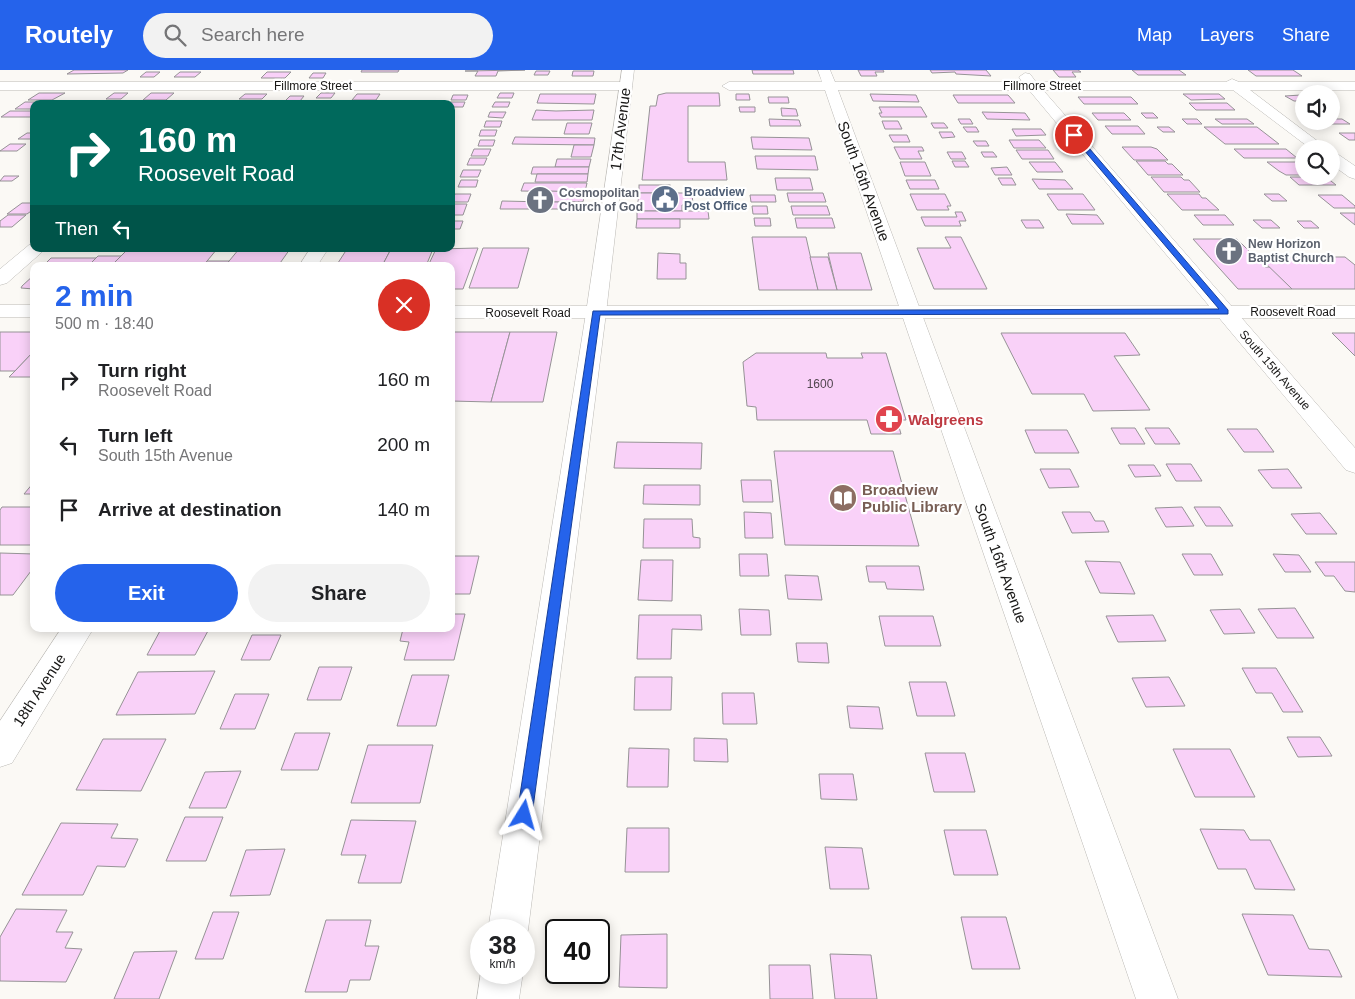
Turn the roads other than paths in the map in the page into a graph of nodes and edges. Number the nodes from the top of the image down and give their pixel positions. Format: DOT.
graph roads {
  1 [pos="824,70"];
  2 [pos="1019,70"];
  3 [pos="1214,70"];
  4 [pos="34,74"];
  5 [pos="232,74"];
  6 [pos="627,78"];
  7 [pos="426,80"];
  8 [pos="0,86"];
  9 [pos="16,86"];
  10 [pos="220,86"];
  11 [pos="729,86"];
  12 [pos="830,86"];
  13 [pos="1032,86"];
  14 [pos="1236,86"];
  15 [pos="1355,86"];
  16 [pos="0,95"];
  17 [pos="206,98"];
  18 [pos="415,98"];
  19 [pos="1309,140"];
  20 [pos="1340,163"];
  21 [pos="1355,174"];
  22 [pos="32,252"];
  23 [pos="0,279"];
  24 [pos="0,311"];
  25 [pos="30,311"];
  26 [pos="455,312"];
  27 [pos="1225,312"];
  28 [pos="1355,312"];
  29 [pos="596,313"];
  30 [pos="911,313"];
  31 [pos="1355,464"];
  32 [pos="76,632"];
  33 [pos="0,751"];
  34 [pos="510,919"];
  35 [pos="500,984"];
  36 [pos="498,999"];
  37 [pos="1157,999"];
  1 -- 12 [label="street, South 16th Avenue"];
  2 -- 13 [label="street, South 15th Avenue"];
  3 -- 14 [label="street"];
  4 -- 9 [label="street"];
  5 -- 10 [label="street"];
  6 -- 7 [label="street, Fillmore Street"];
  6 -- 29 [label="street, 17th Avenue"];
  7 -- 10 [label="street, Fillmore Street"];
  7 -- 18 [label="street"];
  8 -- 9 [label="street, Fillmore Street"];
  9 -- 10 [label="street, Fillmore Street"];
  9 -- 16 [label="street"];
  10 -- 17 [label="street"];
  11 -- 12 [label="street, Fillmore Street"];
  12 -- 13 [label="street, Fillmore Street"];
  12 -- 30 [label="street, South 16th Avenue"];
  13 -- 14 [label="street, Fillmore Street"];
  13 -- 27 [label="street, South 15th Avenue"];
  14 -- 15 [label="street, Fillmore Street"];
  14 -- 19 [label="street"];
  20 -- 21 [label="street"];
  22 -- 23 [label="street"];
  24 -- 25 [label="street"];
  26 -- 29 [label="street, Roosevelt Road"];
  27 -- 28 [label="street, Roosevelt Road"];
  27 -- 30 [label="street, Roosevelt Road"];
  27 -- 31 [label="street, South 15th Avenue"];
  29 -- 30 [label="street, Roosevelt Road"];
  29 -- 34 [label="street, 17th Avenue"];
  30 -- 37 [label="street, South 16th Avenue"];
  32 -- 33 [label="street, 18th Avenue"];
  35 -- 36 [label="street"];
}
